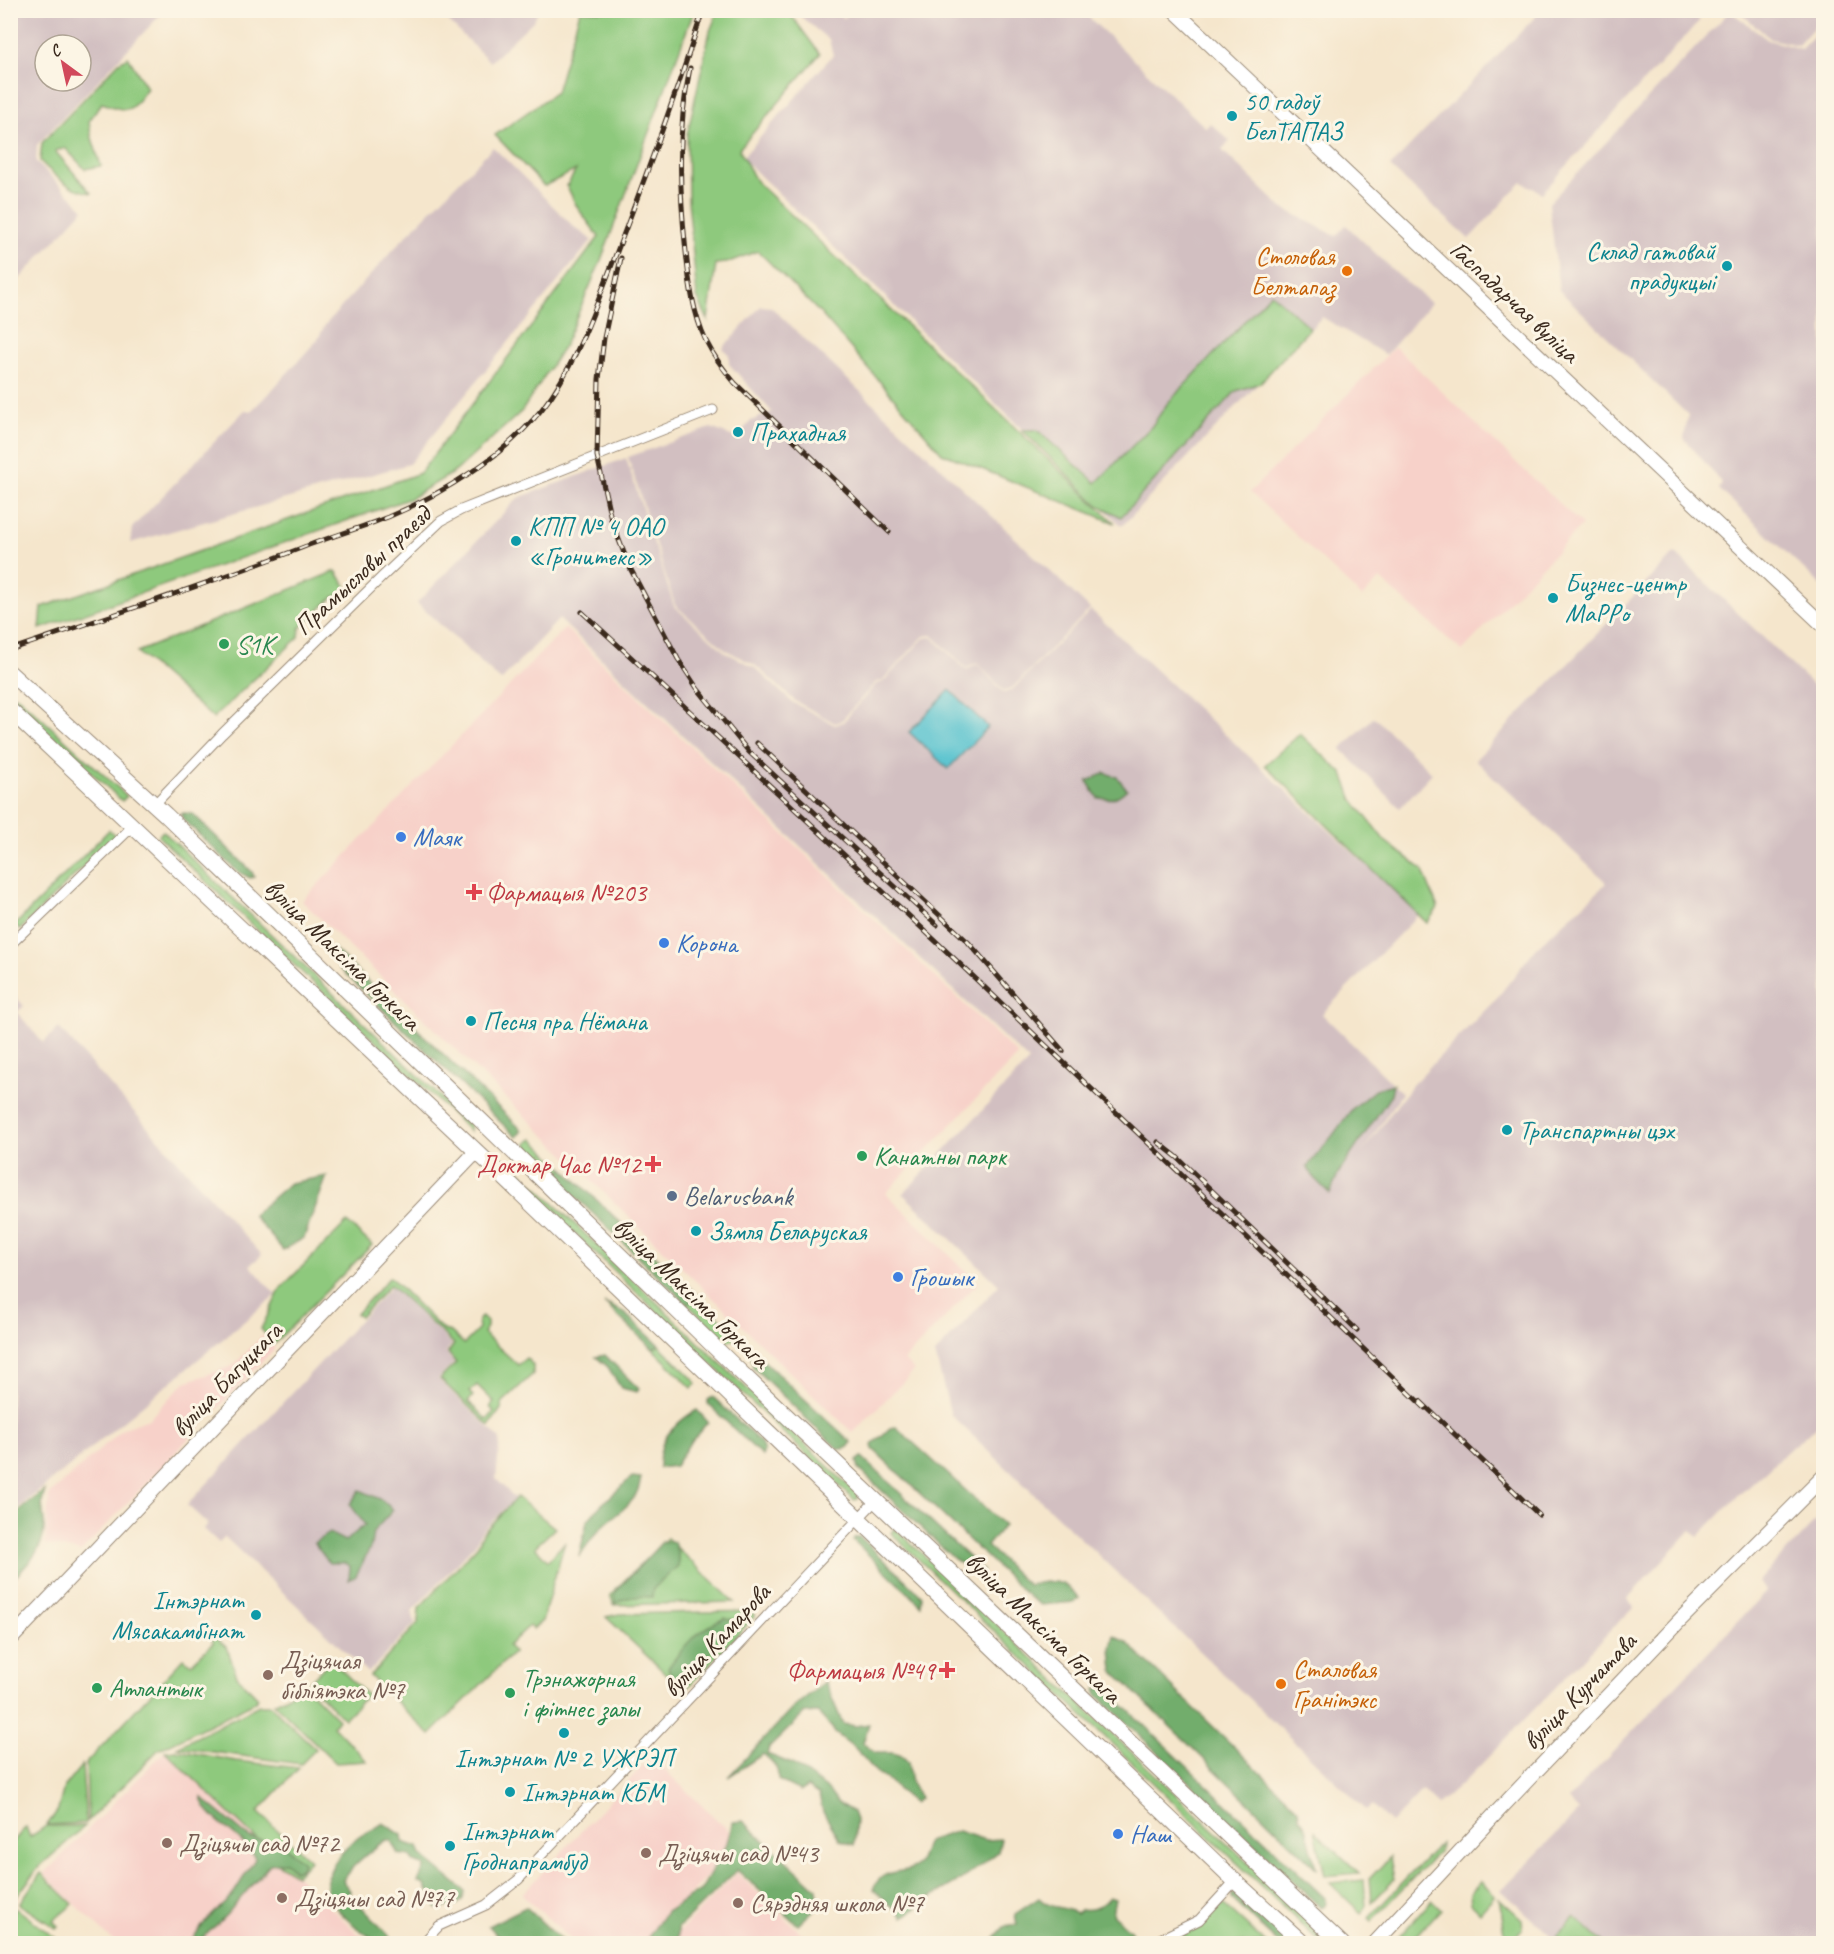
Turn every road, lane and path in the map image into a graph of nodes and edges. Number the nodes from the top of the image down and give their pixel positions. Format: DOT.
graph roads {
  1 [pos="1174,10"];
  2 [pos="713,410"];
  3 [pos="1824,627"];
  4 [pos="10,673"];
  5 [pos="10,710"];
  6 [pos="154,805"];
  7 [pos="133,826"];
  8 [pos="10,945"];
  9 [pos="493,1134"];
  10 [pos="476,1152"];
  11 [pos="1824,1476"];
  12 [pos="876,1500"];
  13 [pos="859,1519"];
  14 [pos="10,1640"];
  15 [pos="1235,1881"];
  16 [pos="422,1944"];
  17 [pos="1150,1944"];
  18 [pos="1304,1944"];
  19 [pos="1342,1944"];
  20 [pos="1374,1944"];
  1 -- 3 [label="main road, Гаспадарчая вуліца"];
  2 -- 6 [label="street, Прамысловы праезд"];
  4 -- 6 [label="main road, вуліца Максіма Горкага"];
  5 -- 7 [label="main road, вуліца Максіма Горкага"];
  6 -- 9 [label="main road, вуліца Максіма Горкага"];
  7 -- 8 [label="street"];
  7 -- 10 [label="main road, вуліца Максіма Горкага"];
  9 -- 10 [label="main road"];
  9 -- 12 [label="main road, вуліца Максіма Горкага"];
  10 -- 13 [label="main road, вуліца Максіма Горкага"];
  10 -- 14 [label="main road, вуліца Багуцкага"];
  11 -- 20 [label="main road, вуліца Курчатава"];
  12 -- 13 [label="street, вуліца Камарова"];
  12 -- 19 [label="main road, вуліца Максіма Горкага"];
  13 -- 15 [label="main road, вуліца Максіма Горкага"];
  13 -- 16 [label="street, вуліца Камарова"];
  15 -- 17 [label="street"];
  15 -- 18 [label="main road, вуліца Максіма Горкага"];
}
